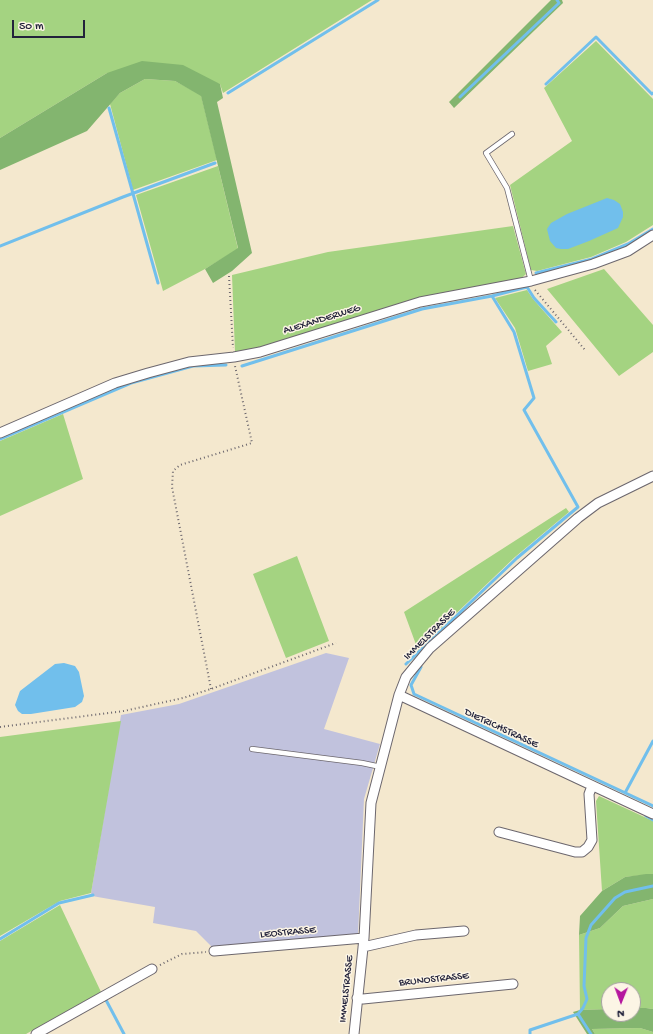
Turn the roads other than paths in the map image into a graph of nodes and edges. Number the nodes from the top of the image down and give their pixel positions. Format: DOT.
graph roads {
  1 [pos="512,134"];
  2 [pos="653,235"];
  3 [pos="531,281"];
  4 [pos="0,433"];
  5 [pos="653,476"];
  6 [pos="399,695"];
  7 [pos="252,749"];
  8 [pos="380,767"];
  9 [pos="592,786"];
  10 [pos="653,814"];
  11 [pos="499,832"];
  12 [pos="464,932"];
  13 [pos="364,942"];
  14 [pos="214,951"];
  15 [pos="152,969"];
  16 [pos="513,984"];
  17 [pos="357,998"];
  18 [pos="36,1034"];
  19 [pos="354,1034"];
  1 -- 3 [label="lane"];
  2 -- 3 [label="street, ALEXANDERWEG"];
  3 -- 4 [label="street, ALEXANDERWEG"];
  5 -- 6 [label="street, IMMELSTRASSE"];
  6 -- 8 [label="street, IMMELSTRASSE"];
  6 -- 9 [label="street, DIETRICHSTRASSE"];
  7 -- 8 [label="lane"];
  8 -- 13 [label="street, IMMELSTRASSE"];
  9 -- 10 [label="street, DIETRICHSTRASSE"];
  9 -- 11 [label="street"];
  12 -- 13 [label="street, IMMELSTRASSE"];
  13 -- 14 [label="street, LEOSTRASSE"];
  13 -- 17 [label="street, IMMELSTRASSE"];
  15 -- 18 [label="street"];
  16 -- 17 [label="street, BRUNOSTRASSE"];
  17 -- 19 [label="street, IMMELSTRASSE"];
}
